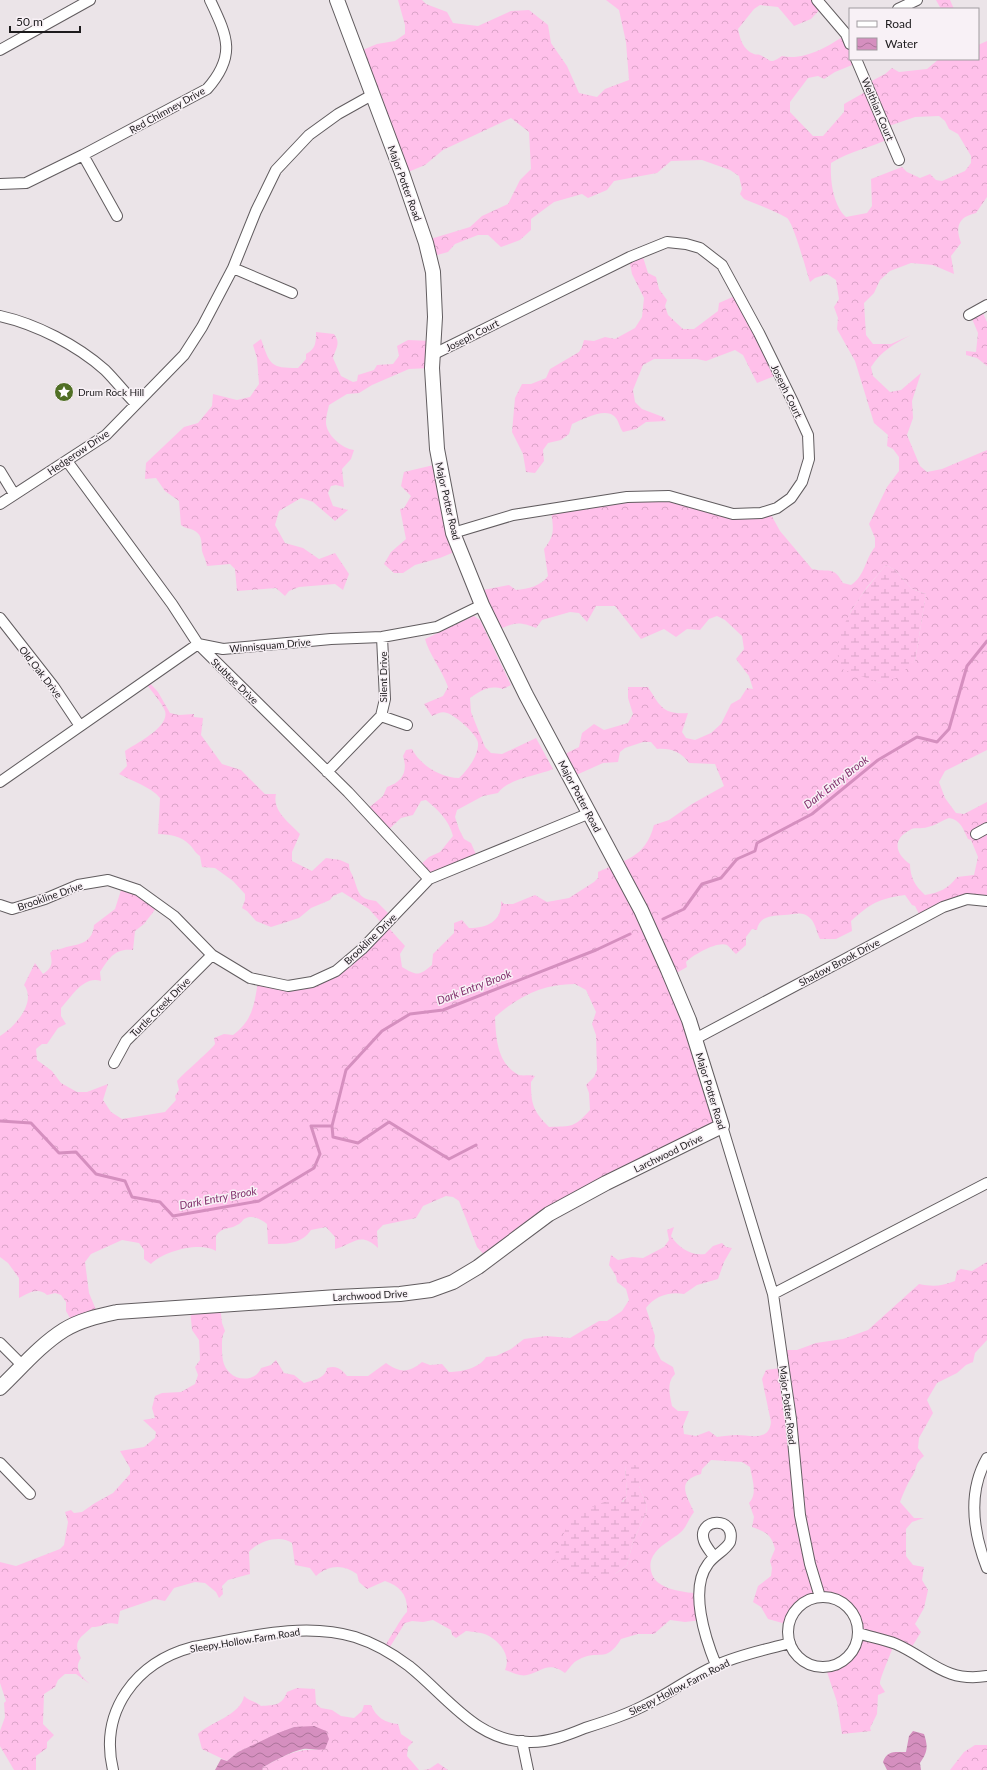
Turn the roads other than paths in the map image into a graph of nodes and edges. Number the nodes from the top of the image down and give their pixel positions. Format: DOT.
graph roads {
  1 [pos="90,0"];
  2 [pos="210,0"];
  3 [pos="337,0"];
  4 [pos="817,0"];
  5 [pos="917,0"];
  6 [pos="900,8"];
  7 [pos="848,33"];
  8 [pos="0,50"];
  9 [pos="856,60"];
  10 [pos="372,95"];
  11 [pos="83,155"];
  12 [pos="900,160"];
  13 [pos="0,184"];
  14 [pos="117,216"];
  15 [pos="233,268"];
  16 [pos="292,293"];
  17 [pos="987,305"];
  18 [pos="969,315"];
  19 [pos="0,316"];
  20 [pos="432,355"];
  21 [pos="136,404"];
  22 [pos="67,461"];
  23 [pos="0,471"];
  24 [pos="14,494"];
  25 [pos="0,504"];
  26 [pos="453,533"];
  27 [pos="482,605"];
  28 [pos="0,618"];
  29 [pos="382,638"];
  30 [pos="198,644"];
  31 [pos="381,716"];
  32 [pos="407,724"];
  33 [pos="80,726"];
  34 [pos="327,772"];
  35 [pos="0,782"];
  36 [pos="590,813"];
  37 [pos="987,828"];
  38 [pos="976,834"];
  39 [pos="429,879"];
  40 [pos="987,900"];
  41 [pos="0,905"];
  42 [pos="212,955"];
  43 [pos="695,1039"];
  44 [pos="114,1063"];
  45 [pos="722,1126"];
  46 [pos="987,1182"];
  47 [pos="773,1294"];
  48 [pos="0,1343"];
  49 [pos="23,1366"];
  50 [pos="0,1388"];
  51 [pos="987,1458"];
  52 [pos="0,1463"];
  53 [pos="30,1494"];
  54 [pos="714,1557"];
  55 [pos="987,1568"];
  56 [pos="820,1597"];
  57 [pos="858,1633"];
  58 [pos="790,1643"];
  59 [pos="716,1665"];
  60 [pos="987,1676"];
  61 [pos="522,1741"];
  62 [pos="113,1770"];
  63 [pos="528,1770"];
  1 -- 8 [label="street"];
  2 -- 11 [label="street, Red Chimney Drive"];
  3 -- 10 [label="street, Major Potter Road"];
  4 -- 7 [label="street"];
  5 -- 6 [label="street"];
  9 -- 12 [label="street, Welthian Court"];
  10 -- 15 [label="street, Hedgerow Drive"];
  10 -- 20 [label="street, Major Potter Road"];
  11 -- 13 [label="street, Red Chimney Drive"];
  11 -- 14 [label="street"];
  15 -- 16 [label="street"];
  15 -- 21 [label="street, Hedgerow Drive"];
  17 -- 18 [label="street"];
  19 -- 21 [label="street"];
  20 -- 26 [label="street, Major Potter Road"];
  20 -- 26 [label="street, Joseph Court"];
  21 -- 22 [label="street, Hedgerow Drive"];
  22 -- 24 [label="street, Hedgerow Drive"];
  22 -- 30 [label="street, Stubtoe Drive"];
  23 -- 24 [label="street"];
  24 -- 25 [label="street, Hedgerow Drive"];
  26 -- 27 [label="street, Major Potter Road"];
  27 -- 29 [label="street, Winnisquam Drive"];
  27 -- 36 [label="street, Major Potter Road"];
  28 -- 33 [label="street, Old Oak Drive"];
  29 -- 30 [label="street, Winnisquam Drive"];
  29 -- 31 [label="street, Silent Drive"];
  30 -- 33 [label="street"];
  30 -- 34 [label="street, Stubtoe Drive"];
  31 -- 32 [label="street, Silent Drive"];
  31 -- 34 [label="street, Silent Drive"];
  33 -- 35 [label="street"];
  34 -- 39 [label="street, Stubtoe Drive"];
  36 -- 39 [label="street, Brookline Drive"];
  36 -- 43 [label="street, Major Potter Road"];
  37 -- 38 [label="street"];
  39 -- 42 [label="street, Brookline Drive"];
  40 -- 43 [label="street, Shadow Brook Drive"];
  41 -- 42 [label="street, Brookline Drive"];
  42 -- 44 [label="street, Turtle Creek Drive"];
  43 -- 45 [label="street, Major Potter Road"];
  45 -- 47 [label="street, Major Potter Road"];
  45 -- 49 [label="street, Larchwood Drive"];
  46 -- 47 [label="street"];
  47 -- 56 [label="street, Major Potter Road"];
  48 -- 49 [label="street"];
  49 -- 50 [label="street, Larchwood Drive"];
  51 -- 55 [label="street"];
  52 -- 53 [label="street"];
  54 -- 59 [label="street"];
  56 -- 57 [label="street"];
  56 -- 58 [label="street"];
  57 -- 58 [label="street"];
  57 -- 60 [label="street"];
  58 -- 59 [label="street, Sleepy Hollow Farm Road"];
  59 -- 61 [label="street, Sleepy Hollow Farm Road"];
  61 -- 62 [label="street, Sleepy Hollow Farm Road"];
  61 -- 63 [label="street"];
}
